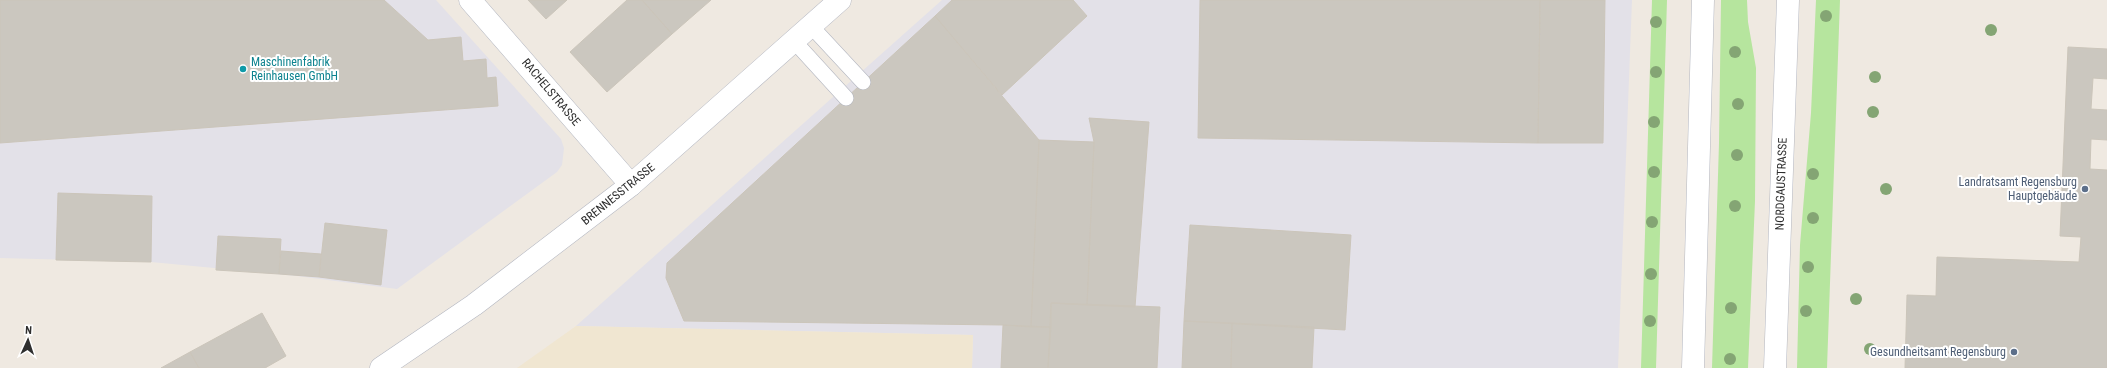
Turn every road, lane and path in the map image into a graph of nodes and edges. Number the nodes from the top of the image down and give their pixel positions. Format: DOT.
graph roads {
  1 [pos="470,0"];
  2 [pos="840,0"];
  3 [pos="1703,0"];
  4 [pos="1788,0"];
  5 [pos="811,26"];
  6 [pos="794,41"];
  7 [pos="863,82"];
  8 [pos="846,98"];
  9 [pos="631,185"];
  10 [pos="381,368"];
  11 [pos="1693,368"];
  12 [pos="1775,368"];
  1 -- 9 [label="street, RACHELSTRASSE"];
  2 -- 5 [label="street, BRENNESSTRASSE"];
  3 -- 11 [label="street"];
  4 -- 12 [label="street, NORDGAUSTRASSE"];
  5 -- 6 [label="street, BRENNESSTRASSE"];
  5 -- 7 [label="lane"];
  6 -- 8 [label="lane"];
  6 -- 9 [label="street, BRENNESSTRASSE"];
  9 -- 10 [label="street, BRENNESSTRASSE"];
}
